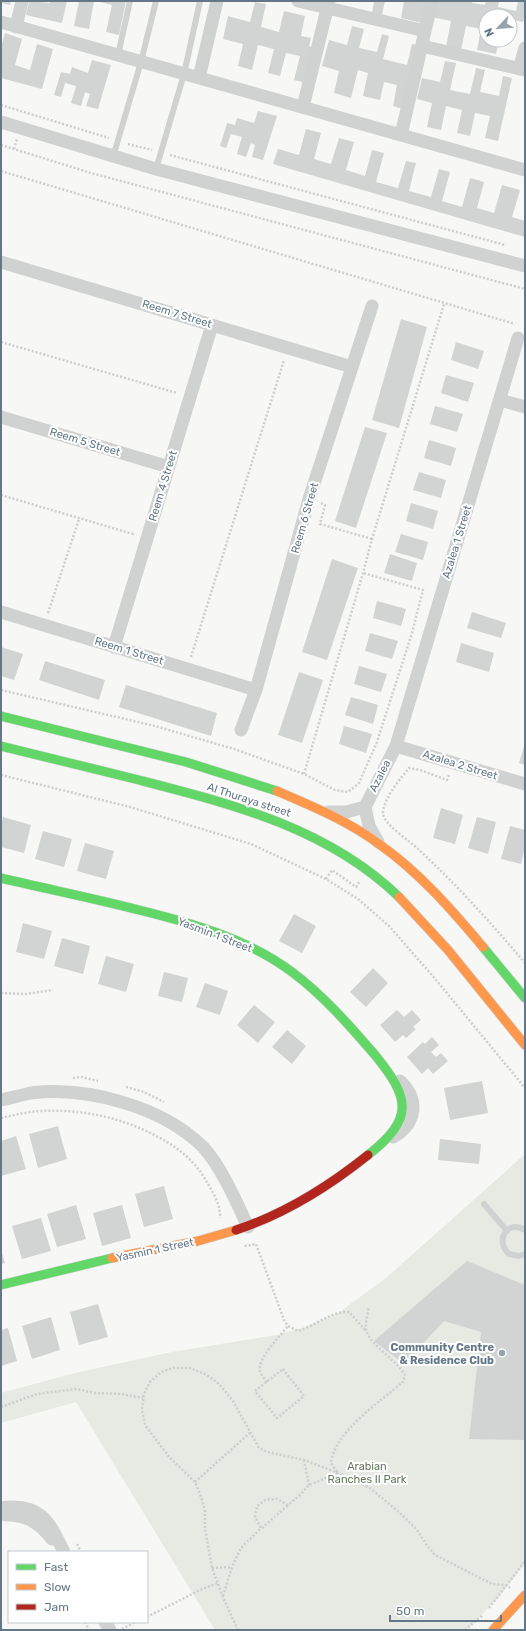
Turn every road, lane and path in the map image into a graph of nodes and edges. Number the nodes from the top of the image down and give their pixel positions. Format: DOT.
graph roads {
  1 [pos="22,1"];
  2 [pos="130,1"];
  3 [pos="156,1"];
  4 [pos="200,1"];
  5 [pos="217,1"];
  6 [pos="298,1"];
  7 [pos="432,1"];
  8 [pos="328,4"];
  9 [pos="1,22"];
  10 [pos="16,27"];
  11 [pos="425,31"];
  12 [pos="422,46"];
  13 [pos="525,48"];
  14 [pos="118,55"];
  15 [pos="141,62"];
  16 [pos="522,69"];
  17 [pos="184,74"];
  18 [pos="198,78"];
  19 [pos="1,105"];
  20 [pos="303,107"];
  21 [pos="1,122"];
  22 [pos="401,135"];
  23 [pos="118,141"];
  24 [pos="1,145"];
  25 [pos="161,153"];
  26 [pos="114,157"];
  27 [pos="156,168"];
  28 [pos="525,170"];
  29 [pos="1,171"];
  30 [pos="510,246"];
  31 [pos="1,262"];
  32 [pos="525,266"];
  33 [pos="525,289"];
  34 [pos="444,304"];
  35 [pos="372,306"];
  36 [pos="212,325"];
  37 [pos="518,331"];
  38 [pos="1,342"];
  39 [pos="287,348"];
  40 [pos="352,367"];
  41 [pos="190,397"];
  42 [pos="500,400"];
  43 [pos="525,407"];
  44 [pos="1,417"];
  45 [pos="169,467"];
  46 [pos="1,495"];
  47 [pos="310,499"];
  48 [pos="79,518"];
  49 [pos="372,539"];
  50 [pos="131,540"];
  51 [pos="363,573"];
  52 [pos="1,612"];
  53 [pos="44,625"];
  54 [pos="114,647"];
  55 [pos="188,669"];
  56 [pos="1,690"];
  57 [pos="256,690"];
  58 [pos="1,716"];
  59 [pos="241,730"];
  60 [pos="1,746"];
  61 [pos="396,746"];
  62 [pos="453,763"];
  63 [pos="1,774"];
  64 [pos="304,774"];
  65 [pos="525,784"];
  66 [pos="365,807"];
  67 [pos="326,812"];
  68 [pos="378,843"];
  69 [pos="368,870"];
  70 [pos="1,878"];
  71 [pos="326,879"];
  72 [pos="525,963"];
  73 [pos="53,990"];
  74 [pos="1,993"];
  75 [pos="525,998"];
  76 [pos="525,1045"];
  77 [pos="386,1070"];
  78 [pos="525,1088"];
  79 [pos="1,1100"];
  80 [pos="1,1118"];
  81 [pos="380,1143"];
  82 [pos="484,1204"];
  83 [pos="239,1230"];
  84 [pos="525,1230"];
  85 [pos="507,1231"];
  86 [pos="525,1254"];
  87 [pos="1,1285"];
  88 [pos="369,1307"];
  89 [pos="288,1326"];
  90 [pos="366,1332"];
  91 [pos="267,1382"];
  92 [pos="143,1398"];
  93 [pos="1,1407"];
  94 [pos="251,1432"];
  95 [pos="304,1460"];
  96 [pos="338,1473"];
  97 [pos="195,1482"];
  98 [pos="310,1485"];
  99 [pos="288,1505"];
  100 [pos="1,1508"];
  101 [pos="1,1515"];
  102 [pos="261,1528"];
  103 [pos="62,1551"];
  104 [pos="63,1551"];
  105 [pos="525,1561"];
  106 [pos="232,1567"];
  107 [pos="212,1568"];
  108 [pos="218,1583"];
  109 [pos="506,1586"];
  110 [pos="525,1595"];
  111 [pos="223,1596"];
  112 [pos="148,1616"];
  113 [pos="134,1623"];
  114 [pos="120,1630"];
  115 [pos="238,1630"];
  116 [pos="465,1630"];
  117 [pos="493,1630"];
  1 -- 10 [label="street"];
  2 -- 14 [label="lane"];
  3 -- 15 [label="lane"];
  4 -- 17 [label="lane"];
  5 -- 18 [label="street"];
  6 -- 8 [label="street"];
  7 -- 11 [label="street"];
  8 -- 11 [label="street"];
  8 -- 20 [label="street"];
  9 -- 10 [label="street"];
  10 -- 14 [label="street"];
  11 -- 12 [label="street"];
  12 -- 16 [label="street"];
  12 -- 22 [label="street"];
  13 -- 16 [label="street"];
  14 -- 15 [label="street"];
  15 -- 17 [label="street"];
  15 -- 23 [label="lane"];
  17 -- 18 [label="street"];
  17 -- 25 [label="lane"];
  18 -- 20 [label="street"];
  19 -- 23 [label="path"];
  20 -- 22 [label="street"];
  21 -- 26 [label="street"];
  22 -- 28 [label="street"];
  23 -- 25 [label="path"];
  23 -- 26 [label="lane"];
  24 -- 33 [label="path"];
  25 -- 27 [label="lane"];
  25 -- 30 [label="path"];
  26 -- 27 [label="street"];
  27 -- 32 [label="street"];
  29 -- 34 [label="path"];
  31 -- 36 [label="street, Reem 7 Street"];
  34 -- 37 [label="path"];
  34 -- 49 [label="path"];
  35 -- 40 [label="street, Reem 6 Street"];
  36 -- 39 [label="street, Reem 7 Street"];
  36 -- 41 [label="street, Reem 4 Street"];
  37 -- 42 [label="street, Azalea 1 Street"];
  38 -- 41 [label="path"];
  39 -- 40 [label="street, Reem 7 Street"];
  39 -- 55 [label="path"];
  40 -- 47 [label="street, Reem 6 Street"];
  41 -- 45 [label="street, Reem 4 Street"];
  42 -- 43 [label="street"];
  42 -- 61 [label="street, Azalea 1 Street"];
  44 -- 45 [label="street, Reem 5 Street"];
  45 -- 54 [label="street, Reem 4 Street"];
  46 -- 48 [label="path"];
  47 -- 49 [label="path"];
  47 -- 57 [label="street, Reem 6 Street"];
  48 -- 50 [label="path"];
  48 -- 53 [label="path"];
  49 -- 51 [label="path"];
  51 -- 64 [label="path"];
  51 -- 64 [label="path"];
  52 -- 53 [label="street, Reem 1 Street"];
  53 -- 54 [label="street, Reem 1 Street"];
  54 -- 55 [label="street, Reem 1 Street"];
  55 -- 57 [label="street, Reem 1 Street"];
  56 -- 64 [label="path"];
  57 -- 59 [label="street, Reem 6 Street"];
  58 -- 67 [label="street, Al Thuraya street"];
  60 -- 69 [label="street, Al Thuraya street"];
  61 -- 62 [label="street, Azalea 2 Street"];
  61 -- 66 [label="street, Azalea"];
  62 -- 65 [label="street, Azalea 2 Street"];
  62 -- 72 [label="path"];
  63 -- 71 [label="path"];
  66 -- 67 [label="street"];
  66 -- 68 [label="street"];
  67 -- 68 [label="street, Al Thuraya street"];
  68 -- 75 [label="street, Al Thuraya street"];
  69 -- 71 [label="path"];
  69 -- 76 [label="street, Al Thuraya street"];
  70 -- 77 [label="street, Yasmin 1 Street"];
  71 -- 78 [label="path"];
  73 -- 74 [label="path"];
  77 -- 81 [label="street, Yasmin 1 Street"];
  79 -- 83 [label="street"];
  80 -- 83 [label="path"];
  81 -- 83 [label="street, Yasmin 1 Street"];
  82 -- 85 [label="lane"];
  83 -- 87 [label="street, Yasmin 1 Street"];
  83 -- 89 [label="path"];
  84 -- 85 [label="lane"];
  85 -- 86 [label="lane"];
  88 -- 90 [label="path"];
  89 -- 90 [label="path"];
  89 -- 91 [label="path"];
  90 -- 96 [label="path"];
  91 -- 91 [label="path"];
  92 -- 93 [label="path"];
  92 -- 94 [label="path"];
  92 -- 97 [label="path"];
  94 -- 95 [label="path"];
  94 -- 97 [label="path"];
  95 -- 96 [label="path"];
  95 -- 98 [label="path"];
  96 -- 98 [label="path"];
  96 -- 109 [label="path"];
  97 -- 107 [label="path"];
  98 -- 99 [label="path"];
  99 -- 102 [label="path"];
  99 -- 102 [label="path"];
  100 -- 104 [label="street"];
  101 -- 103 [label="street"];
  102 -- 106 [label="path"];
  105 -- 109 [label="path"];
  106 -- 107 [label="path"];
  106 -- 111 [label="path"];
  107 -- 108 [label="path"];
  108 -- 111 [label="path"];
  108 -- 112 [label="path"];
  109 -- 116 [label="path"];
  110 -- 117 [label="street"];
  111 -- 115 [label="path"];
  113 -- 114 [label="path"];
}
